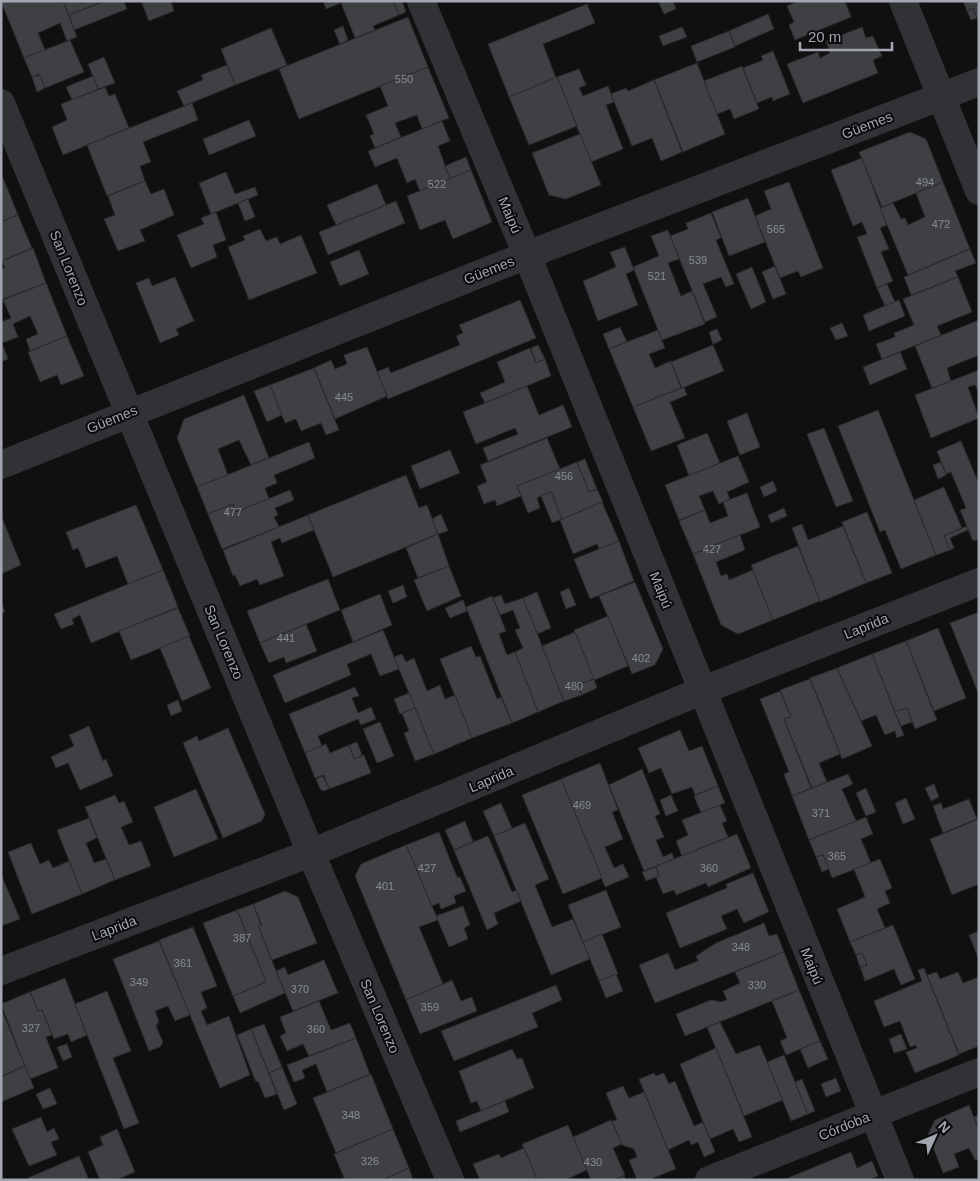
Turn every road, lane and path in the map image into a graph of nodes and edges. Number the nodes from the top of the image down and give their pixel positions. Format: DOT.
graph roads {
  1 [pos="421,1"];
  2 [pos="903,1"];
  3 [pos="979,82"];
  4 [pos="941,97"];
  5 [pos="1,103"];
  6 [pos="979,191"];
  7 [pos="527,255"];
  8 [pos="128,413"];
  9 [pos="1,465"];
  10 [pos="979,582"];
  11 [pos="701,691"];
  12 [pos="311,853"];
  13 [pos="1,971"];
  14 [pos="979,1072"];
  15 [pos="872,1115"];
  16 [pos="450,1180"];
  17 [pos="709,1180"];
  18 [pos="900,1180"];
  1 -- 7 [label="street, Maipú"];
  2 -- 4 [label="street"];
  3 -- 4 [label="street, Güemes"];
  4 -- 6 [label="street"];
  4 -- 7 [label="street, Güemes"];
  5 -- 8 [label="street, San Lorenzo"];
  7 -- 8 [label="street, Güemes"];
  7 -- 11 [label="street, Maipú"];
  8 -- 9 [label="street, Güemes"];
  8 -- 12 [label="street, San Lorenzo"];
  10 -- 11 [label="street, Laprida"];
  11 -- 12 [label="street, Laprida"];
  11 -- 15 [label="street, Maipú"];
  12 -- 13 [label="street, Laprida"];
  12 -- 16 [label="street, San Lorenzo"];
  14 -- 15 [label="street, Córdoba"];
  15 -- 17 [label="street, Córdoba"];
  15 -- 18 [label="street, Maipú"];
}
